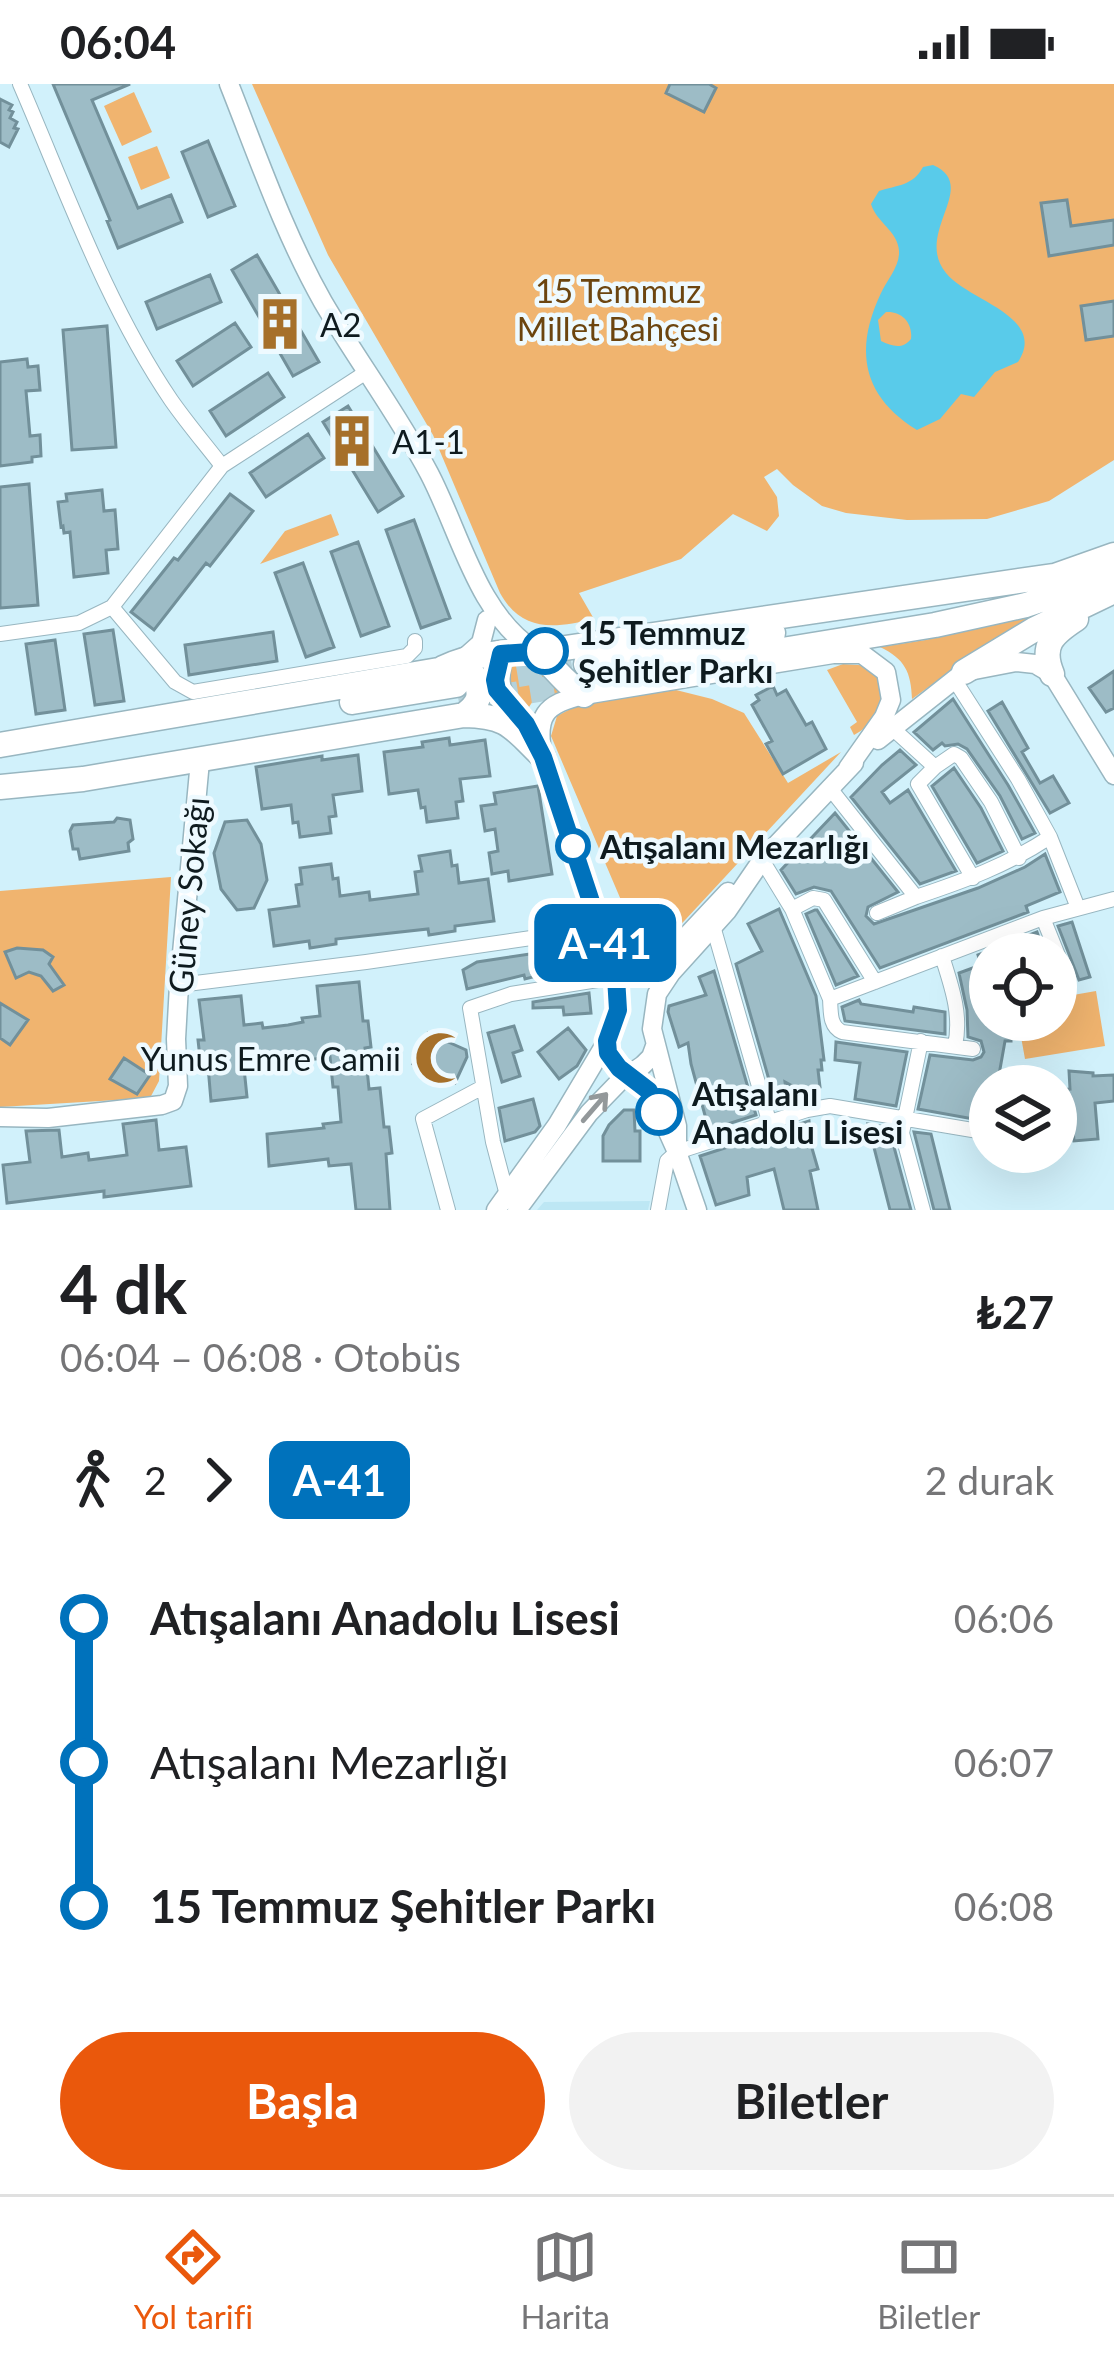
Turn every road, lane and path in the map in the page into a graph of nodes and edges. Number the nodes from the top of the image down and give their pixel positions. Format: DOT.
graph roads {
  1 [pos="20,84"];
  2 [pos="229,84"];
  3 [pos="368,371"];
  4 [pos="222,466"];
  5 [pos="1114,555"];
  6 [pos="1060,575"];
  7 [pos="1114,575"];
  8 [pos="478,583"];
  9 [pos="1107,595"];
  10 [pos="112,607"];
  11 [pos="487,620"];
  12 [pos="0,634"];
  13 [pos="415,641"];
  14 [pos="534,650"];
  15 [pos="501,654"];
  16 [pos="1052,674"];
  17 [pos="959,675"];
  18 [pos="586,680"];
  19 [pos="457,686"];
  20 [pos="891,727"];
  21 [pos="0,745"];
  22 [pos="543,757"];
  23 [pos="0,758"];
  24 [pos="200,760"];
  25 [pos="935,767"];
  26 [pos="848,768"];
  27 [pos="1114,775"];
  28 [pos="0,776"];
  29 [pos="0,787"];
  30 [pos="830,787"];
  31 [pos="1050,837"];
  32 [pos="1019,858"];
  33 [pos="762,860"];
  34 [pos="973,878"];
  35 [pos="916,897"];
  36 [pos="1114,899"];
  37 [pos="1078,908"];
  38 [pos="792,909"];
  39 [pos="877,913"];
  40 [pos="1043,918"];
  41 [pos="713,926"];
  42 [pos="600,928"];
  43 [pos="1049,933"];
  44 [pos="942,956"];
  45 [pos="616,977"];
  46 [pos="875,982"];
  47 [pos="179,985"];
  48 [pos="830,999"];
  49 [pos="921,1040"];
  50 [pos="607,1041"];
  51 [pos="655,1046"];
  52 [pos="955,1046"];
  53 [pos="973,1049"];
  54 [pos="628,1075"];
  55 [pos="484,1088"];
  56 [pos="0,1118"];
  57 [pos="908,1119"];
  58 [pos="769,1121"];
  59 [pos="969,1129"];
  60 [pos="677,1152"];
  61 [pos="507,1205"];
  62 [pos="448,1210"];
  63 [pos="658,1210"];
  64 [pos="697,1210"];
  65 [pos="923,1210"];
  1 -- 4 [label="street"];
  2 -- 3 [label="main road"];
  3 -- 4 [label="street"];
  3 -- 8 [label="main road"];
  4 -- 10 [label="street"];
  5 -- 6 [label="highway"];
  6 -- 14 [label="highway"];
  6 -- 18 [label="highway"];
  7 -- 18 [label="highway"];
  8 -- 11 [label="main road"];
  8 -- 14 [label="main road"];
  9 -- 16 [label="highway"];
  9 -- 17 [label="highway"];
  10 -- 12 [label="street"];
  10 -- 13 [label="street"];
  11 -- 15 [label="main road"];
  11 -- 19 [label="main road"];
  14 -- 15 [label="highway"];
  14 -- 18 [label="highway"];
  15 -- 19 [label="highway"];
  15 -- 22 [label="highway"];
  16 -- 17 [label="main road"];
  16 -- 27 [label="main road"];
  17 -- 20 [label="main road"];
  17 -- 31 [label="street"];
  18 -- 22 [label="main road"];
  18 -- 26 [label="main road"];
  19 -- 21 [label="highway"];
  19 -- 22 [label="highway"];
  19 -- 23 [label="highway"];
  19 -- 24 [label="highway"];
  19 -- 28 [label="highway"];
  20 -- 25 [label="street"];
  20 -- 26 [label="main road"];
  22 -- 42 [label="main road"];
  24 -- 29 [label="highway"];
  24 -- 47 [label="main road, Güney Sokağı"];
  25 -- 32 [label="street"];
  25 -- 34 [label="street"];
  26 -- 30 [label="main road"];
  30 -- 33 [label="main road"];
  30 -- 35 [label="street"];
  31 -- 32 [label="street"];
  31 -- 37 [label="street"];
  32 -- 34 [label="street"];
  33 -- 38 [label="street"];
  33 -- 41 [label="main road"];
  33 -- 45 [label="main road"];
  34 -- 35 [label="street"];
  35 -- 39 [label="street"];
  36 -- 37 [label="street"];
  37 -- 40 [label="street"];
  38 -- 46 [label="street"];
  38 -- 48 [label="street"];
  40 -- 43 [label="street"];
  40 -- 44 [label="street"];
  41 -- 51 [label="main road"];
  41 -- 58 [label="street"];
  42 -- 45 [label="main road"];
  42 -- 47 [label="street"];
  44 -- 46 [label="street"];
  44 -- 52 [label="street"];
  45 -- 50 [label="main road"];
  45 -- 55 [label="street"];
  46 -- 48 [label="street"];
  47 -- 56 [label="main road, Güney Sokağı"];
  48 -- 49 [label="street"];
  49 -- 52 [label="street"];
  49 -- 57 [label="street"];
  50 -- 54 [label="main road"];
  50 -- 61 [label="main road"];
  51 -- 54 [label="main road"];
  51 -- 60 [label="main road"];
  52 -- 53 [label="street"];
  54 -- 60 [label="main road"];
  61 -- 54 [label="main road, one-way"];
  55 -- 61 [label="street"];
  55 -- 62 [label="street"];
  57 -- 58 [label="street"];
  57 -- 59 [label="street"];
  57 -- 65 [label="street"];
  58 -- 60 [label="street"];
  60 -- 63 [label="street"];
  60 -- 64 [label="main road"];
}
